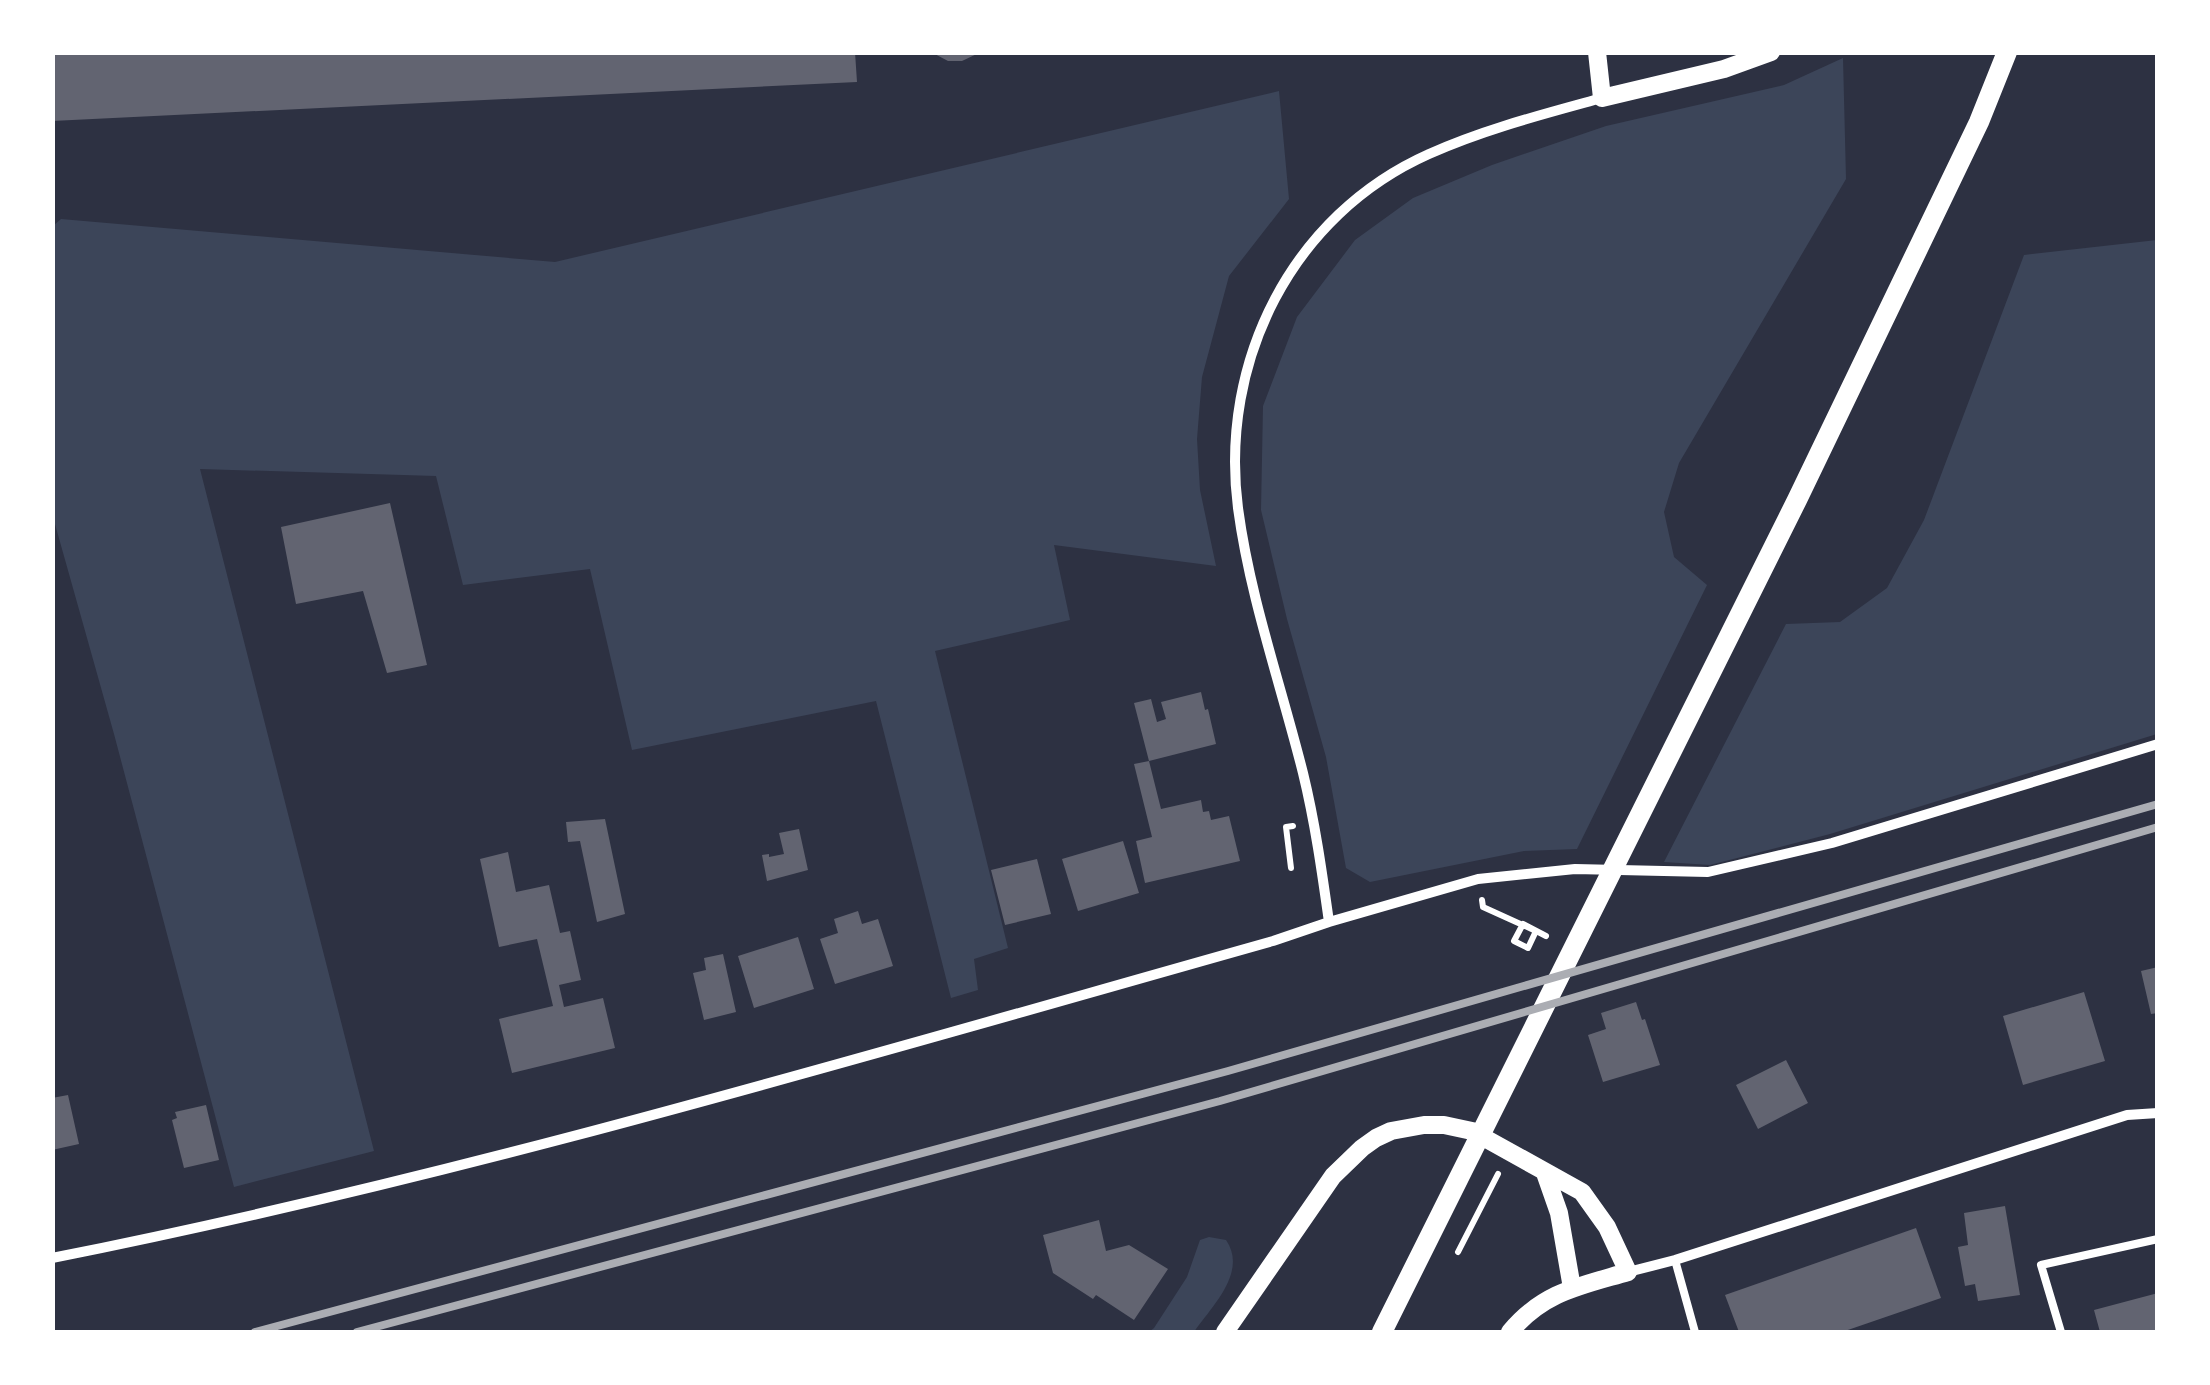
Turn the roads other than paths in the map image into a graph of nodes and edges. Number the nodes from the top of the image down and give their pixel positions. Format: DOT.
graph roads {
  1 [pos="1598,52"];
  2 [pos="1771,52"];
  3 [pos="2007,52"];
  4 [pos="1602,98"];
  5 [pos="2158,744"];
  6 [pos="1328,922"];
  7 [pos="2158,1113"];
  8 [pos="1545,1173"];
  9 [pos="2158,1239"];
  10 [pos="52,1258"];
  11 [pos="1675,1260"];
  12 [pos="1628,1272"];
  13 [pos="1572,1288"];
  14 [pos="1225,1332"];
  15 [pos="1382,1332"];
  16 [pos="1510,1332"];
  17 [pos="1694,1332"];
  18 [pos="2062,1332"];
  1 -- 4 [label="street"];
  2 -- 4 [label="street"];
  3 -- 15 [label="main road"];
  4 -- 6 [label="street"];
  5 -- 6 [label="street"];
  6 -- 10 [label="street"];
  7 -- 11 [label="street"];
  8 -- 12 [label="street"];
  8 -- 13 [label="street"];
  8 -- 14 [label="street"];
  9 -- 18 [label="lane"];
  11 -- 12 [label="street"];
  11 -- 17 [label="lane"];
  12 -- 13 [label="street"];
  13 -- 16 [label="street"];
}
